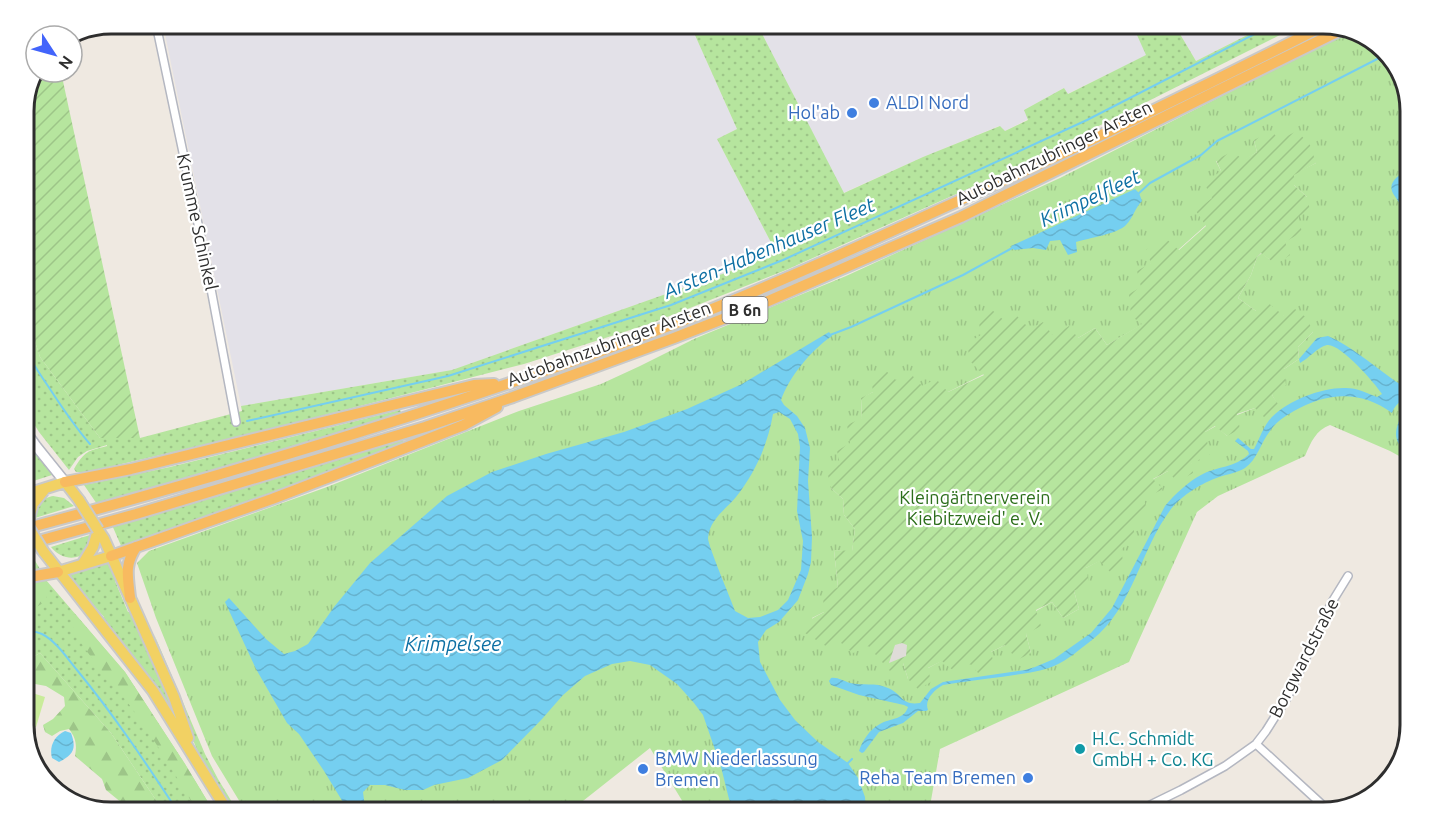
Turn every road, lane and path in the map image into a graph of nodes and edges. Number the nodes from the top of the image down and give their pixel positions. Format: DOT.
graph roads {
  1 [pos="158,35"];
  2 [pos="1305,35"];
  3 [pos="1331,35"];
  4 [pos="513,383"];
  5 [pos="513,398"];
  6 [pos="236,422"];
  7 [pos="35,445"];
  8 [pos="65,483"];
  9 [pos="45,489"];
  10 [pos="35,492"];
  11 [pos="35,502"];
  12 [pos="35,519"];
  13 [pos="35,537"];
  14 [pos="99,537"];
  15 [pos="35,542"];
  16 [pos="135,546"];
  17 [pos="111,555"];
  18 [pos="82,565"];
  19 [pos="58,572"];
  20 [pos="35,576"];
  21 [pos="1348,576"];
  22 [pos="124,577"];
  23 [pos="130,598"];
  24 [pos="1256,744"];
  25 [pos="194,756"];
  26 [pos="222,802"];
  27 [pos="1156,802"];
  28 [pos="1319,802"];
  1 -- 6 [label="street, Krumme Schinkel"];
  2 -- 4 [label="highway, Autobahnzubringer Arsten / B 6n"];
  3 -- 5 [label="highway, Autobahnzubringer Arsten / B 6n"];
  4 -- 8 [label="highway"];
  4 -- 12 [label="highway, Autobahnzubringer Arsten / B 6n"];
  5 -- 15 [label="highway, Autobahnzubringer Arsten / B 6n"];
  5 -- 16 [label="highway"];
  7 -- 8 [label="main road"];
  8 -- 9 [label="main road"];
  8 -- 14 [label="main road, bridge"];
  9 -- 10 [label="main road"];
  9 -- 11 [label="main road"];
  13 -- 19 [label="main road, bridge"];
  14 -- 17 [label="main road"];
  14 -- 18 [label="main road"];
  16 -- 17 [label="highway"];
  16 -- 22 [label="highway"];
  17 -- 18 [label="main road"];
  17 -- 22 [label="main road"];
  18 -- 19 [label="main road"];
  19 -- 20 [label="highway"];
  19 -- 25 [label="main road"];
  21 -- 24 [label="street, Borgwardstraße"];
  22 -- 23 [label="highway"];
  23 -- 25 [label="main road"];
  24 -- 27 [label="street, Borgwardstraße"];
  24 -- 28 [label="street"];
  25 -- 26 [label="main road"];
}
